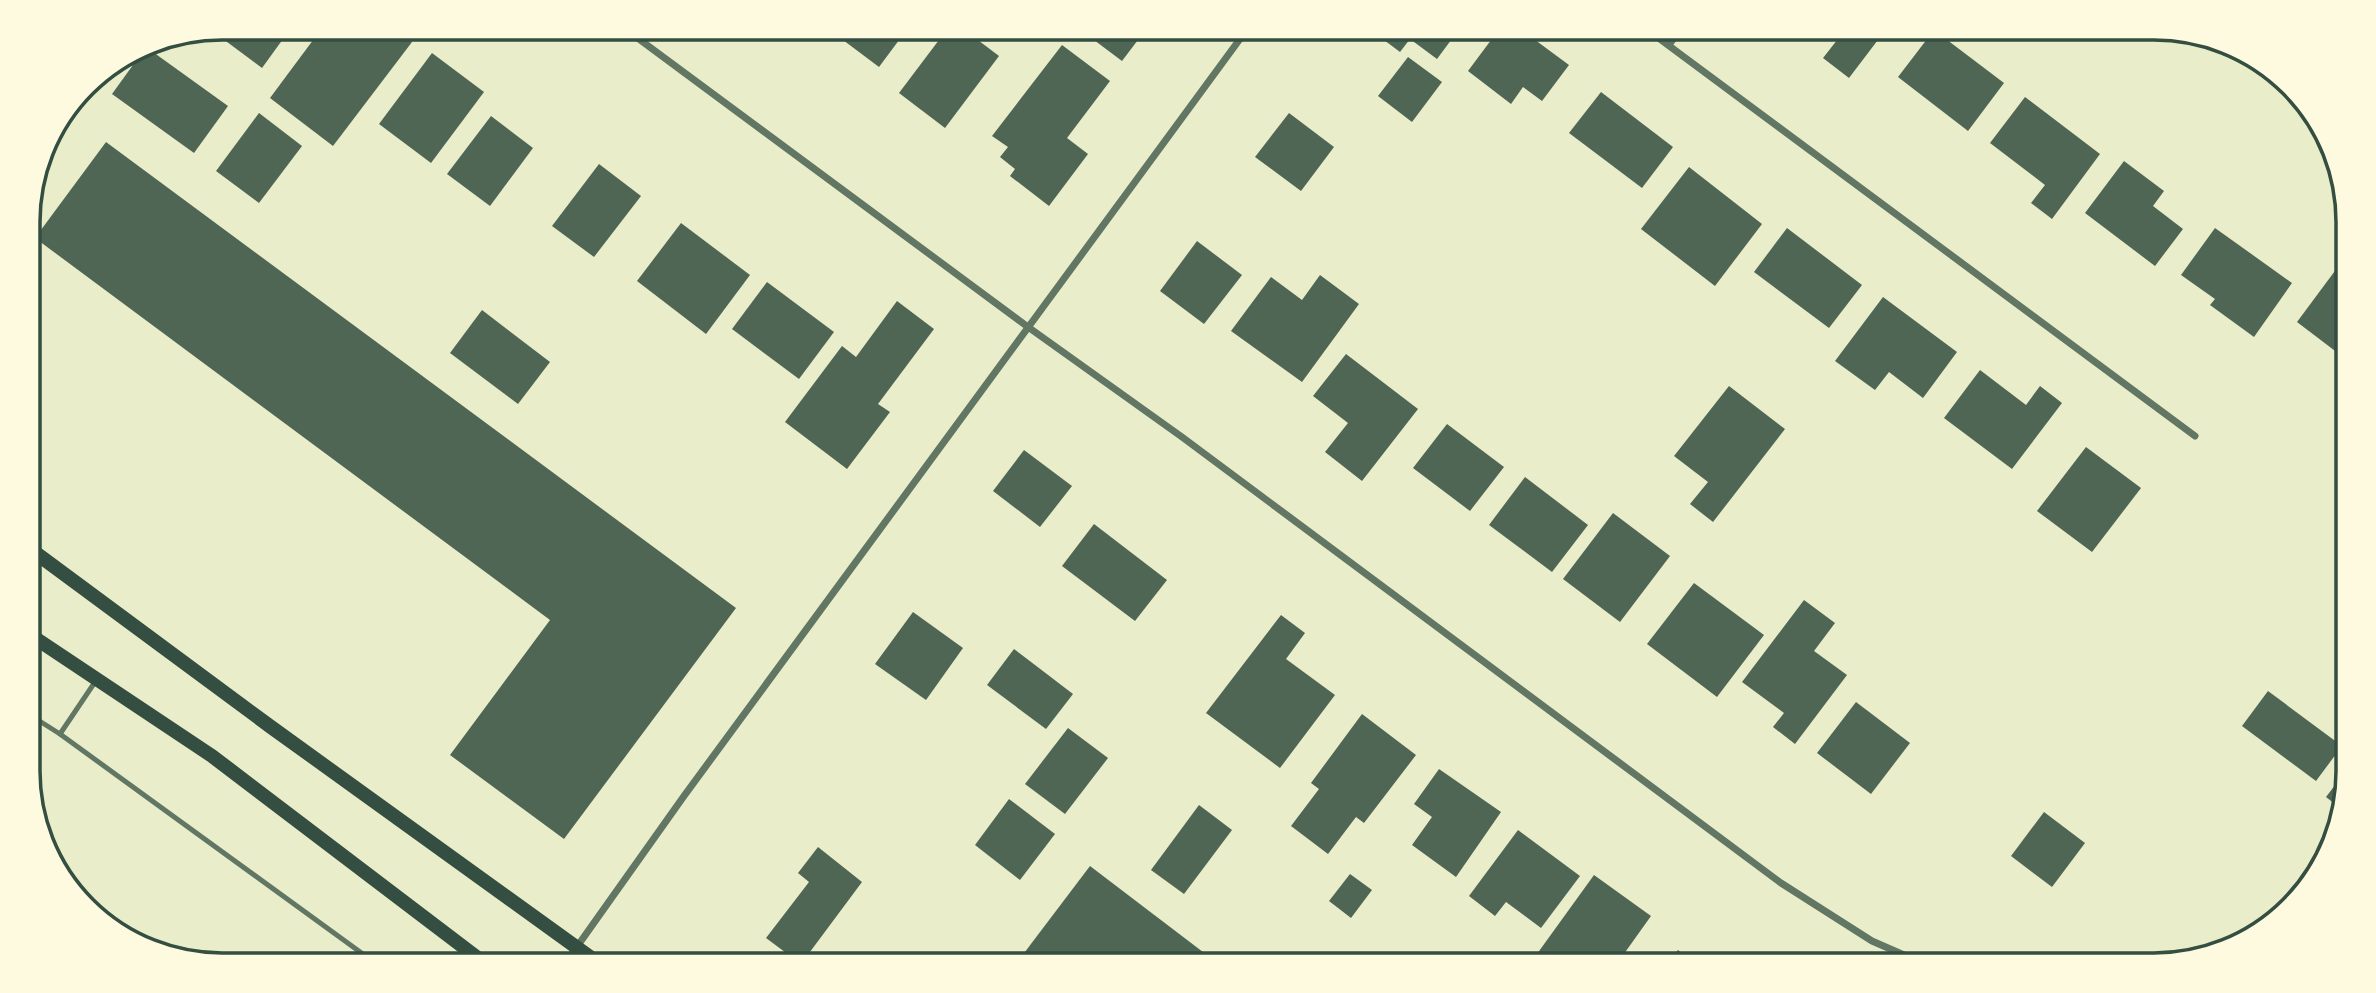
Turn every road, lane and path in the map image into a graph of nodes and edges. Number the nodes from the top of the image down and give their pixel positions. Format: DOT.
graph roads {
  1 [pos="640,40"];
  2 [pos="1239,40"];
  3 [pos="1661,40"];
  4 [pos="1673,40"];
  5 [pos="1669,46"];
  6 [pos="1028,327"];
  7 [pos="2195,436"];
  8 [pos="40,556"];
  9 [pos="40,641"];
  10 [pos="97,679"];
  11 [pos="40,721"];
  12 [pos="60,734"];
  13 [pos="576,947"];
  14 [pos="1898,952"];
  15 [pos="361,953"];
  16 [pos="471,953"];
  17 [pos="572,953"];
  18 [pos="584,953"];
  1 -- 6 [label="street"];
  2 -- 6 [label="street"];
  3 -- 5 [label="street"];
  4 -- 5 [label="street"];
  5 -- 7 [label="street"];
  6 -- 13 [label="street"];
  6 -- 14 [label="street"];
  8 -- 13 [label="main road"];
  9 -- 10 [label="main road"];
  10 -- 12 [label="lane"];
  10 -- 16 [label="main road"];
  11 -- 12 [label="lane"];
  12 -- 15 [label="lane"];
  13 -- 17 [label="street"];
  13 -- 18 [label="main road"];
}
